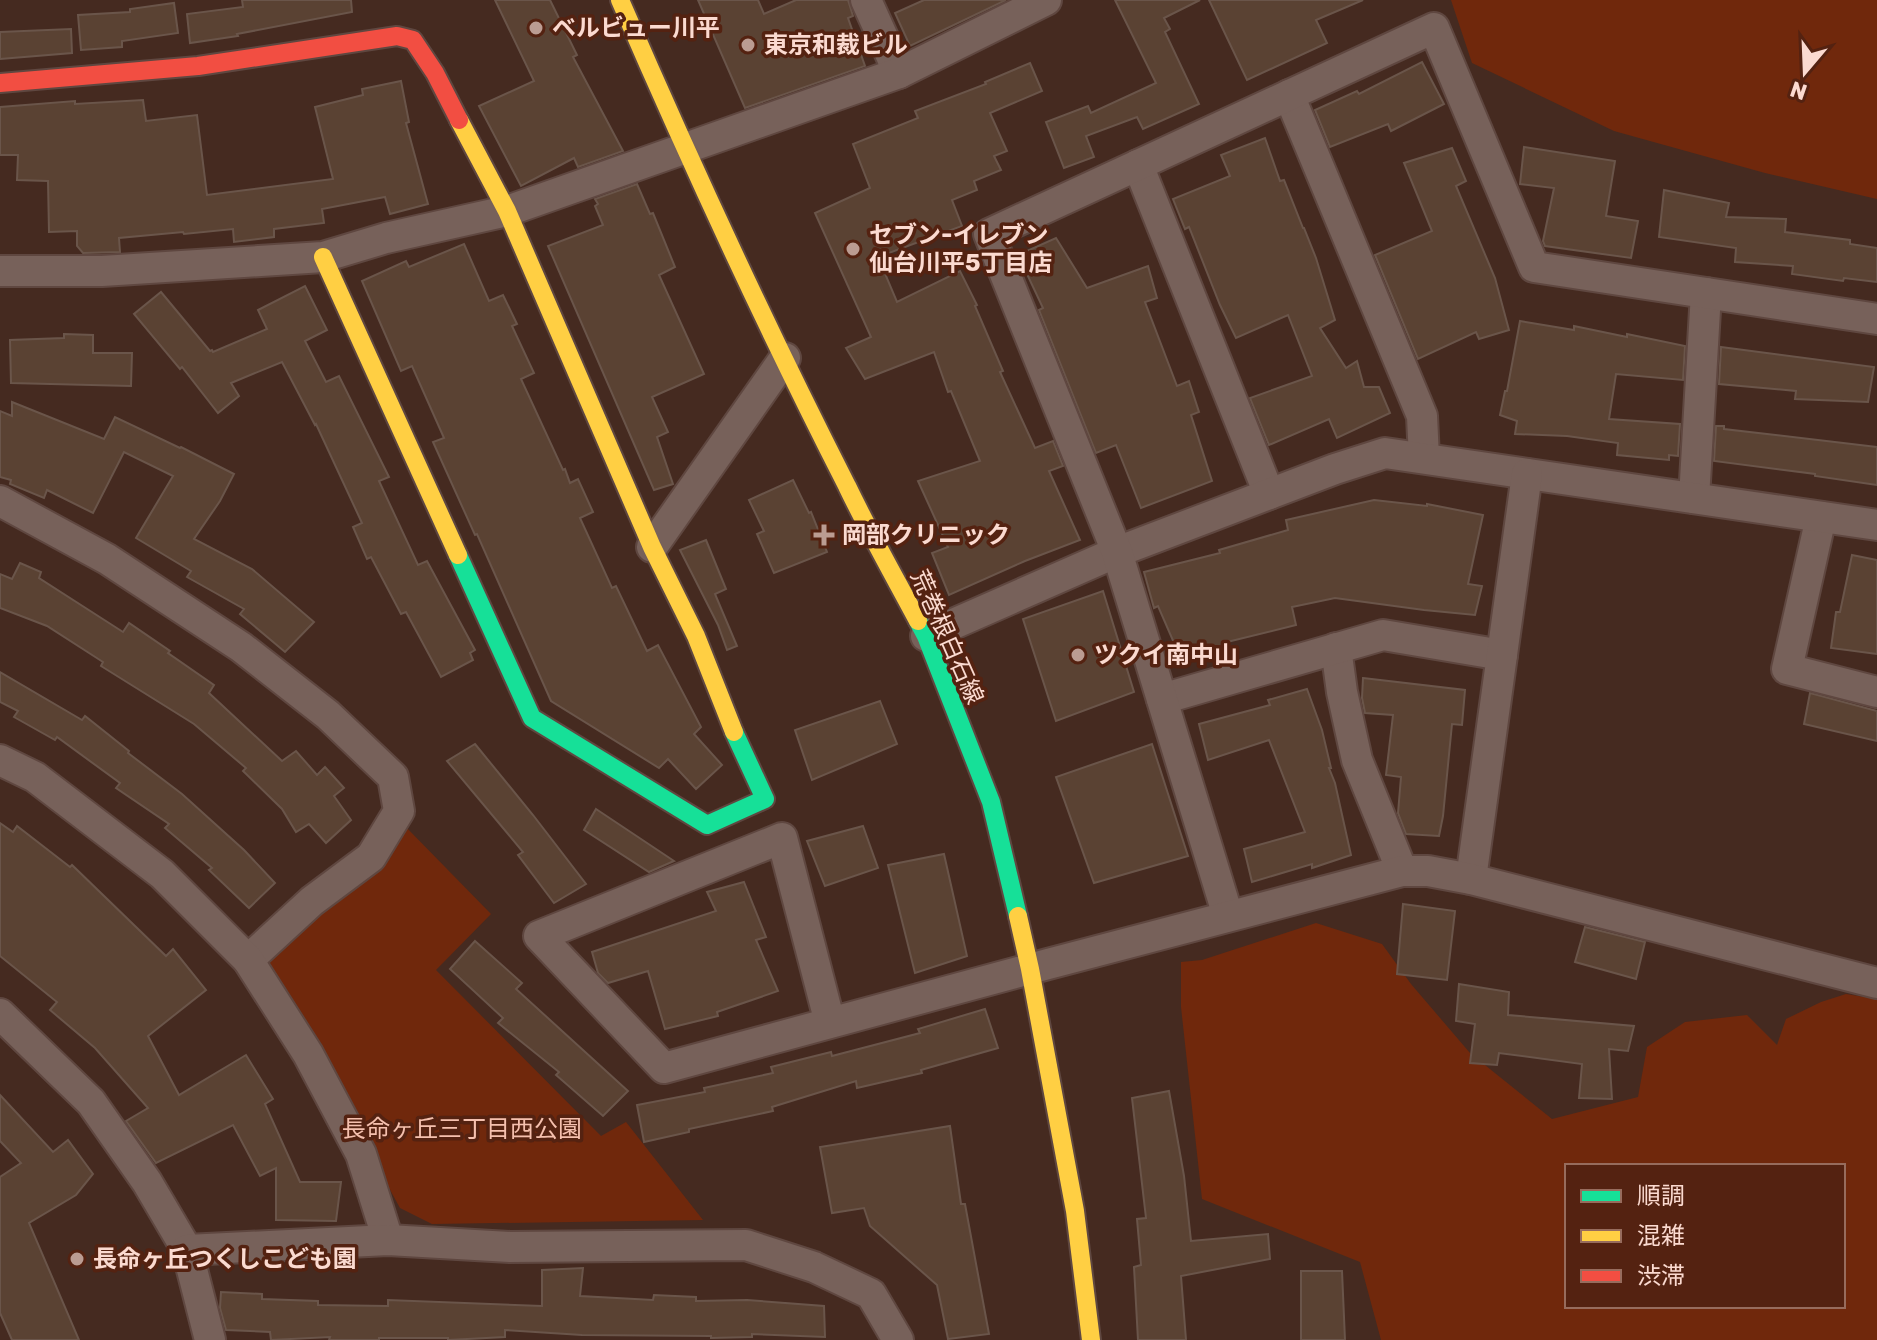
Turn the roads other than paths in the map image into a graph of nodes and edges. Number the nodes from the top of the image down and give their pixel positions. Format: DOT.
graph roads {
  1 [pos="620,0"];
  2 [pos="866,0"];
  3 [pos="1046,0"];
  4 [pos="899,73"];
  5 [pos="0,83"];
  6 [pos="1289,95"];
  7 [pos="685,149"];
  8 [pos="1138,165"];
  9 [pos="507,211"];
  10 [pos="323,257"];
  11 [pos="0,271"];
  12 [pos="1706,293"];
  13 [pos="1877,319"];
  14 [pos="785,358"];
  15 [pos="1424,458"];
  16 [pos="1527,474"];
  17 [pos="1269,494"];
  18 [pos="1694,498"];
  19 [pos="0,501"];
  20 [pos="1821,517"];
  21 [pos="1877,525"];
  22 [pos="652,547"];
  23 [pos="1117,552"];
  24 [pos="926,636"];
  25 [pos="1336,648"];
  26 [pos="1502,655"];
  27 [pos="1877,692"];
  28 [pos="1162,699"];
  29 [pos="0,760"];
  30 [pos="1402,871"];
  31 [pos="1471,879"];
  32 [pos="1228,916"];
  33 [pos="248,960"];
  34 [pos="1030,969"];
  35 [pos="1877,983"];
  36 [pos="0,1014"];
  37 [pos="830,1023"];
  38 [pos="388,1240"];
  39 [pos="187,1250"];
  40 [pos="210,1340"];
  41 [pos="898,1340"];
  42 [pos="1091,1340"];
  1 -- 7 [label="street, 荒巻根白石線"];
  2 -- 4 [label="street"];
  3 -- 4 [label="street"];
  4 -- 7 [label="street"];
  5 -- 9 [label="street"];
  6 -- 8 [label="street"];
  6 -- 12 [label="street"];
  6 -- 15 [label="street"];
  7 -- 9 [label="street"];
  7 -- 14 [label="street, 荒巻根白石線"];
  8 -- 17 [label="street"];
  8 -- 23 [label="street"];
  9 -- 10 [label="street"];
  9 -- 22 [label="street"];
  10 -- 11 [label="street"];
  10 -- 22 [label="street"];
  12 -- 13 [label="street"];
  12 -- 18 [label="street"];
  14 -- 22 [label="street"];
  14 -- 24 [label="street, 荒巻根白石線"];
  15 -- 16 [label="street"];
  15 -- 17 [label="street"];
  16 -- 18 [label="street"];
  16 -- 26 [label="street"];
  17 -- 23 [label="street"];
  18 -- 20 [label="street"];
  19 -- 33 [label="street"];
  20 -- 21 [label="street"];
  20 -- 27 [label="street"];
  23 -- 24 [label="street"];
  23 -- 28 [label="street"];
  24 -- 34 [label="street, 荒巻根白石線"];
  25 -- 26 [label="street"];
  25 -- 28 [label="street"];
  25 -- 30 [label="street"];
  26 -- 31 [label="street"];
  28 -- 32 [label="street"];
  29 -- 33 [label="street"];
  30 -- 31 [label="street"];
  30 -- 32 [label="street"];
  31 -- 35 [label="street"];
  32 -- 34 [label="street"];
  33 -- 38 [label="street"];
  34 -- 37 [label="street"];
  34 -- 42 [label="street, 荒巻根白石線"];
  36 -- 39 [label="street"];
  37 -- 37 [label="street"];
  38 -- 39 [label="street"];
  38 -- 41 [label="street"];
  39 -- 40 [label="street"];
}
